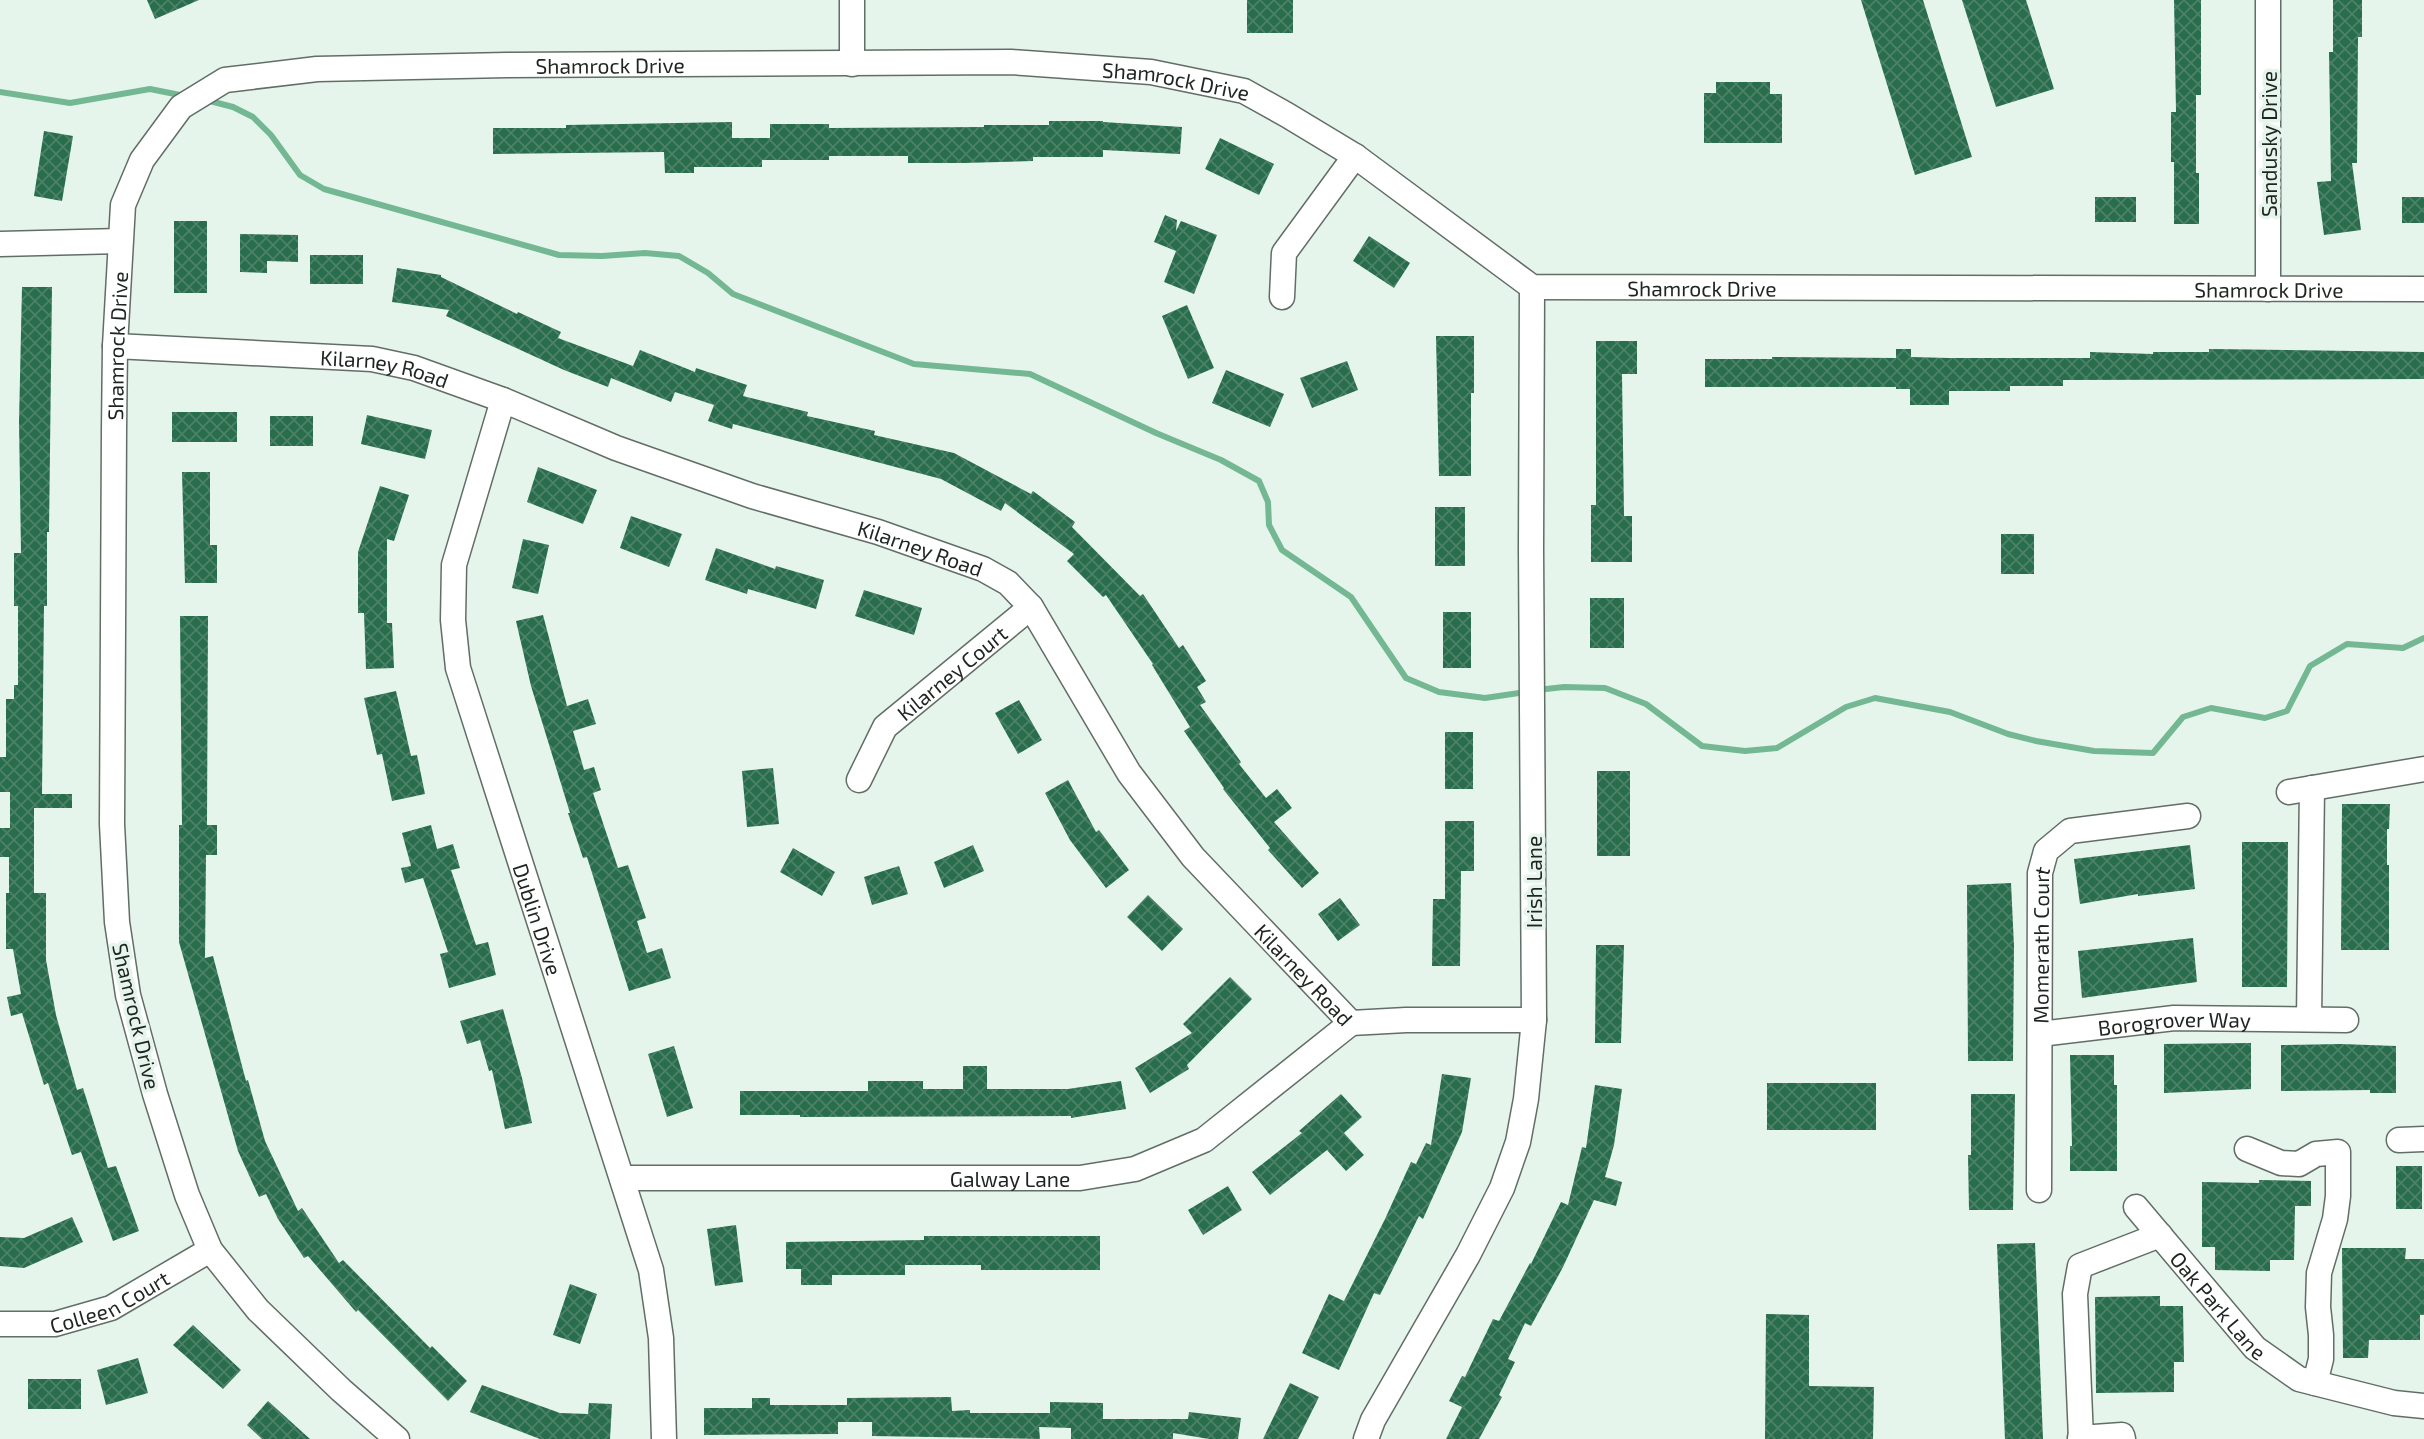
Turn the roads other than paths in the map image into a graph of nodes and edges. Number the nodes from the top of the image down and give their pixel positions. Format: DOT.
graph roads {
  1 [pos="852,0"];
  2 [pos="2268,0"];
  3 [pos="852,64"];
  4 [pos="1355,156"];
  5 [pos="120,242"];
  6 [pos="0,244"];
  7 [pos="1532,287"];
  8 [pos="2268,289"];
  9 [pos="2424,289"];
  10 [pos="1282,297"];
  11 [pos="116,346"];
  12 [pos="503,400"];
  13 [pos="1031,607"];
  14 [pos="2424,769"];
  15 [pos="859,780"];
  16 [pos="2188,816"];
  17 [pos="2309,1019"];
  18 [pos="1534,1020"];
  19 [pos="2346,1020"];
  20 [pos="1351,1023"];
  21 [pos="2039,1034"];
  22 [pos="2424,1139"];
  23 [pos="2399,1140"];
  24 [pos="2247,1149"];
  25 [pos="622,1178"];
  26 [pos="2039,1190"];
  27 [pos="2136,1207"];
  28 [pos="2160,1235"];
  29 [pos="211,1250"];
  30 [pos="0,1324"];
  31 [pos="2315,1383"];
  32 [pos="2424,1406"];
  33 [pos="397,1439"];
  34 [pos="664,1439"];
  35 [pos="1366,1439"];
  36 [pos="2080,1439"];
  37 [pos="2123,1439"];
  1 -- 3 [label="street"];
  2 -- 8 [label="street, Sandusky Drive"];
  3 -- 4 [label="street, Shamrock Drive"];
  3 -- 5 [label="street, Shamrock Drive"];
  4 -- 7 [label="street, Shamrock Drive"];
  4 -- 10 [label="street"];
  5 -- 6 [label="street"];
  5 -- 11 [label="street, Shamrock Drive"];
  7 -- 8 [label="street, Shamrock Drive"];
  7 -- 18 [label="street, Irish Lane"];
  8 -- 9 [label="street, Shamrock Drive"];
  11 -- 12 [label="street, Kilarney Road"];
  11 -- 29 [label="street, Shamrock Drive"];
  12 -- 13 [label="street, Kilarney Road"];
  12 -- 25 [label="street, Dublin Drive"];
  13 -- 15 [label="street, Kilarney Court"];
  13 -- 20 [label="street, Kilarney Road"];
  14 -- 17 [label="street"];
  16 -- 21 [label="street, Momerath Court"];
  17 -- 19 [label="street, Borogrover Way"];
  17 -- 21 [label="street, Borogrover Way"];
  18 -- 20 [label="street, Kilarney Road"];
  18 -- 35 [label="street, Irish Lane"];
  20 -- 25 [label="street, Galway Lane"];
  21 -- 26 [label="street, Momerath Court"];
  22 -- 23 [label="street"];
  24 -- 31 [label="street"];
  25 -- 34 [label="street, Dublin Drive"];
  27 -- 28 [label="street, Oak Park Lane"];
  28 -- 31 [label="street, Oak Park Lane"];
  28 -- 36 [label="street"];
  29 -- 30 [label="street, Colleen Court"];
  29 -- 33 [label="street, Shamrock Drive"];
  31 -- 32 [label="street, Oak Park Lane"];
  36 -- 37 [label="street"];
}
